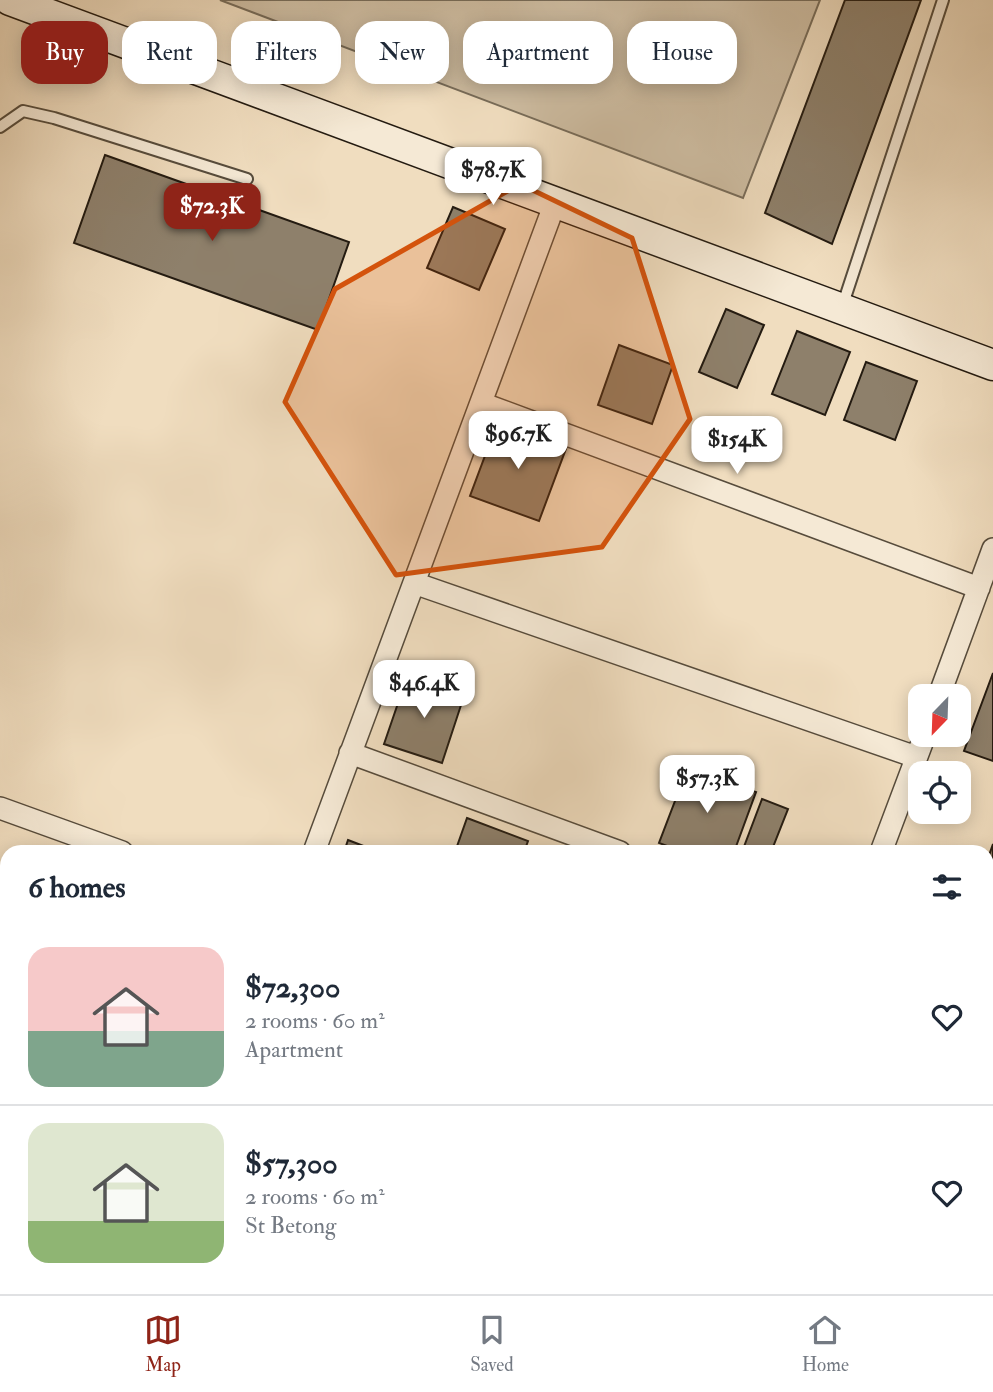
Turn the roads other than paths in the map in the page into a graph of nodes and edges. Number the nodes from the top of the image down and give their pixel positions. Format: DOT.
graph roads {
  1 [pos="10,0"];
  2 [pos="943,0"];
  3 [pos="0,127"];
  4 [pos="247,179"];
  5 [pos="555,203"];
  6 [pos="842,309"];
  7 [pos="993,365"];
  8 [pos="481,403"];
  9 [pos="993,549"];
  10 [pos="414,583"];
  11 [pos="979,588"];
  12 [pos="943,684"];
  13 [pos="920,747"];
  14 [pos="350,753"];
  15 [pos="916,757"];
  16 [pos="0,808"];
  17 [pos="103,845"];
  18 [pos="317,845"];
  19 [pos="601,845"];
  20 [pos="884,845"];
  1 -- 5 [label="main road"];
  2 -- 6 [label="lane"];
  3 -- 4 [label="lane"];
  5 -- 6 [label="main road"];
  5 -- 8 [label="street"];
  6 -- 7 [label="main road"];
  8 -- 10 [label="street"];
  8 -- 11 [label="street"];
  9 -- 11 [label="street"];
  10 -- 14 [label="street"];
  10 -- 15 [label="street"];
  11 -- 12 [label="street"];
  13 -- 15 [label="street"];
  14 -- 18 [label="street"];
  14 -- 19 [label="street"];
  15 -- 20 [label="street"];
  16 -- 17 [label="street"];
}
